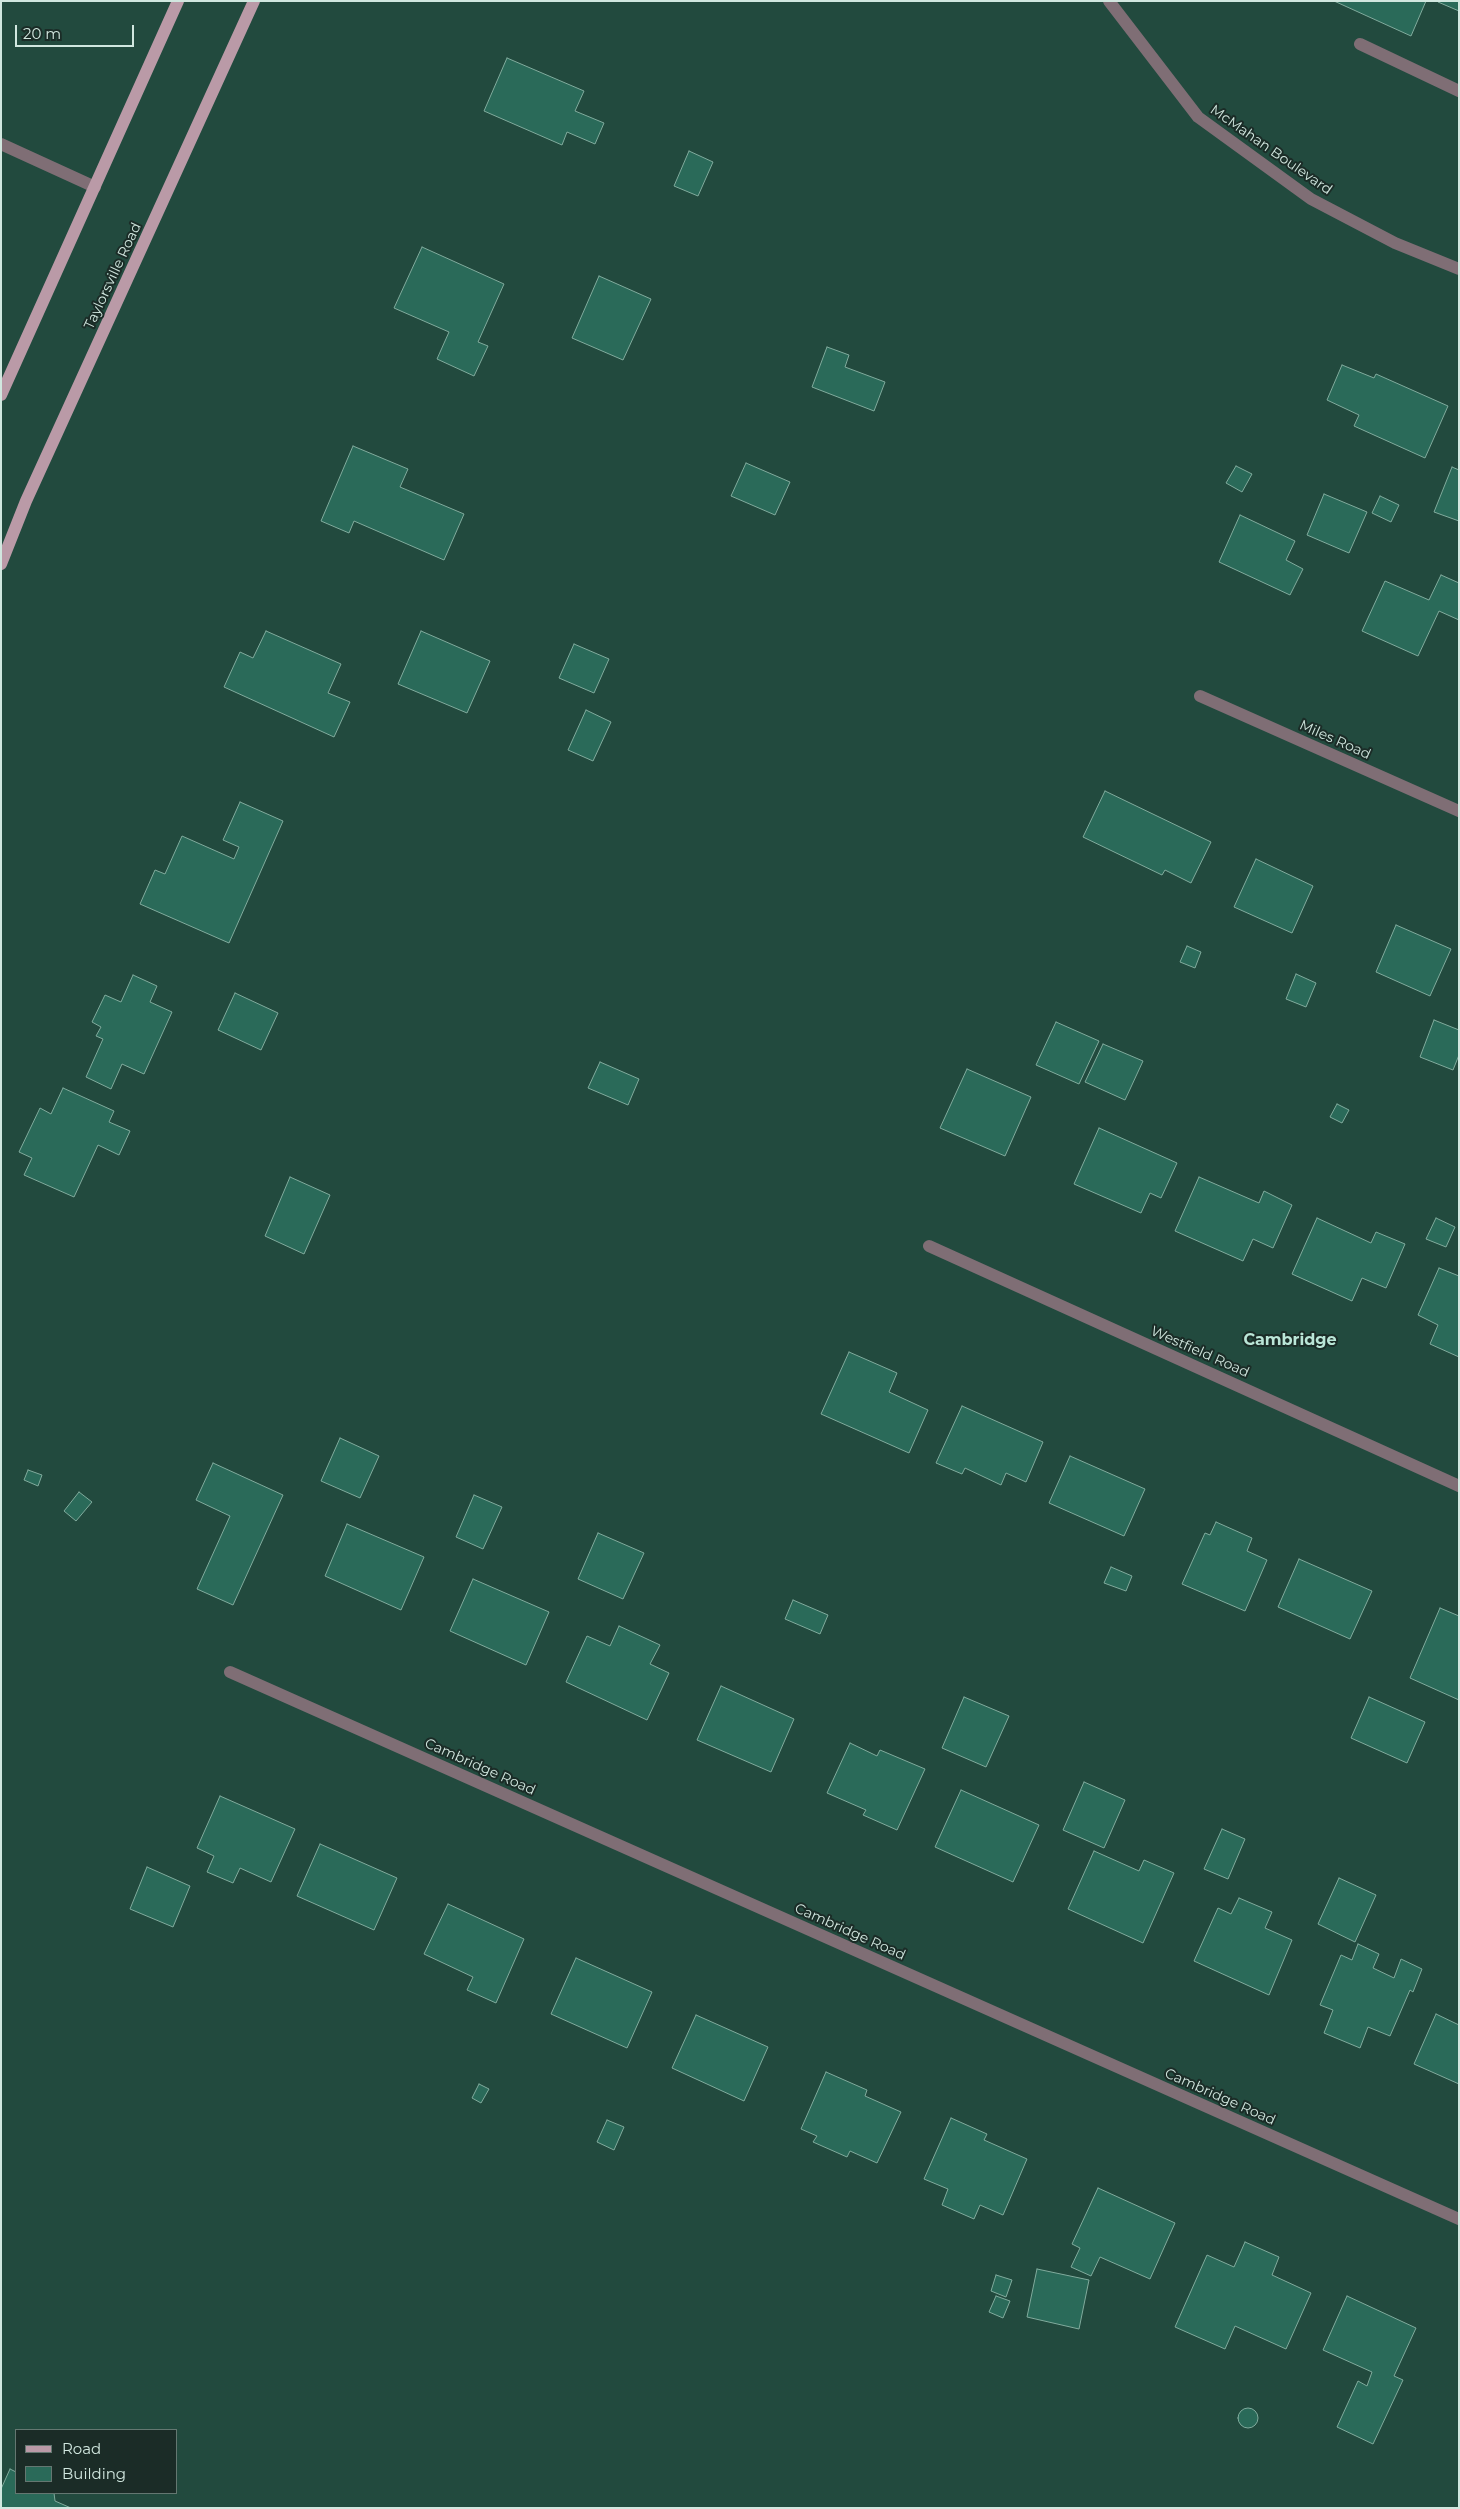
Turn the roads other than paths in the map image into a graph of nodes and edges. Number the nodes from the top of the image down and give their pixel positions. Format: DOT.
graph roads {
  1 [pos="178,1"];
  2 [pos="254,1"];
  3 [pos="1109,1"];
  4 [pos="1360,44"];
  5 [pos="1459,91"];
  6 [pos="1,144"];
  7 [pos="95,187"];
  8 [pos="1459,269"];
  9 [pos="1,396"];
  10 [pos="1,564"];
  11 [pos="1200,696"];
  12 [pos="1459,811"];
  13 [pos="929,1246"];
  14 [pos="1459,1486"];
  15 [pos="230,1672"];
  16 [pos="1459,2220"];
  1 -- 7 [label="main road"];
  2 -- 10 [label="main road, Taylorsville Road"];
  3 -- 8 [label="street, McMahan Boulevard"];
  4 -- 5 [label="street"];
  6 -- 7 [label="street"];
  7 -- 9 [label="main road"];
  11 -- 12 [label="street, Miles Road"];
  13 -- 14 [label="street, Westfield Road"];
  15 -- 16 [label="street, Cambridge Road"];
}
